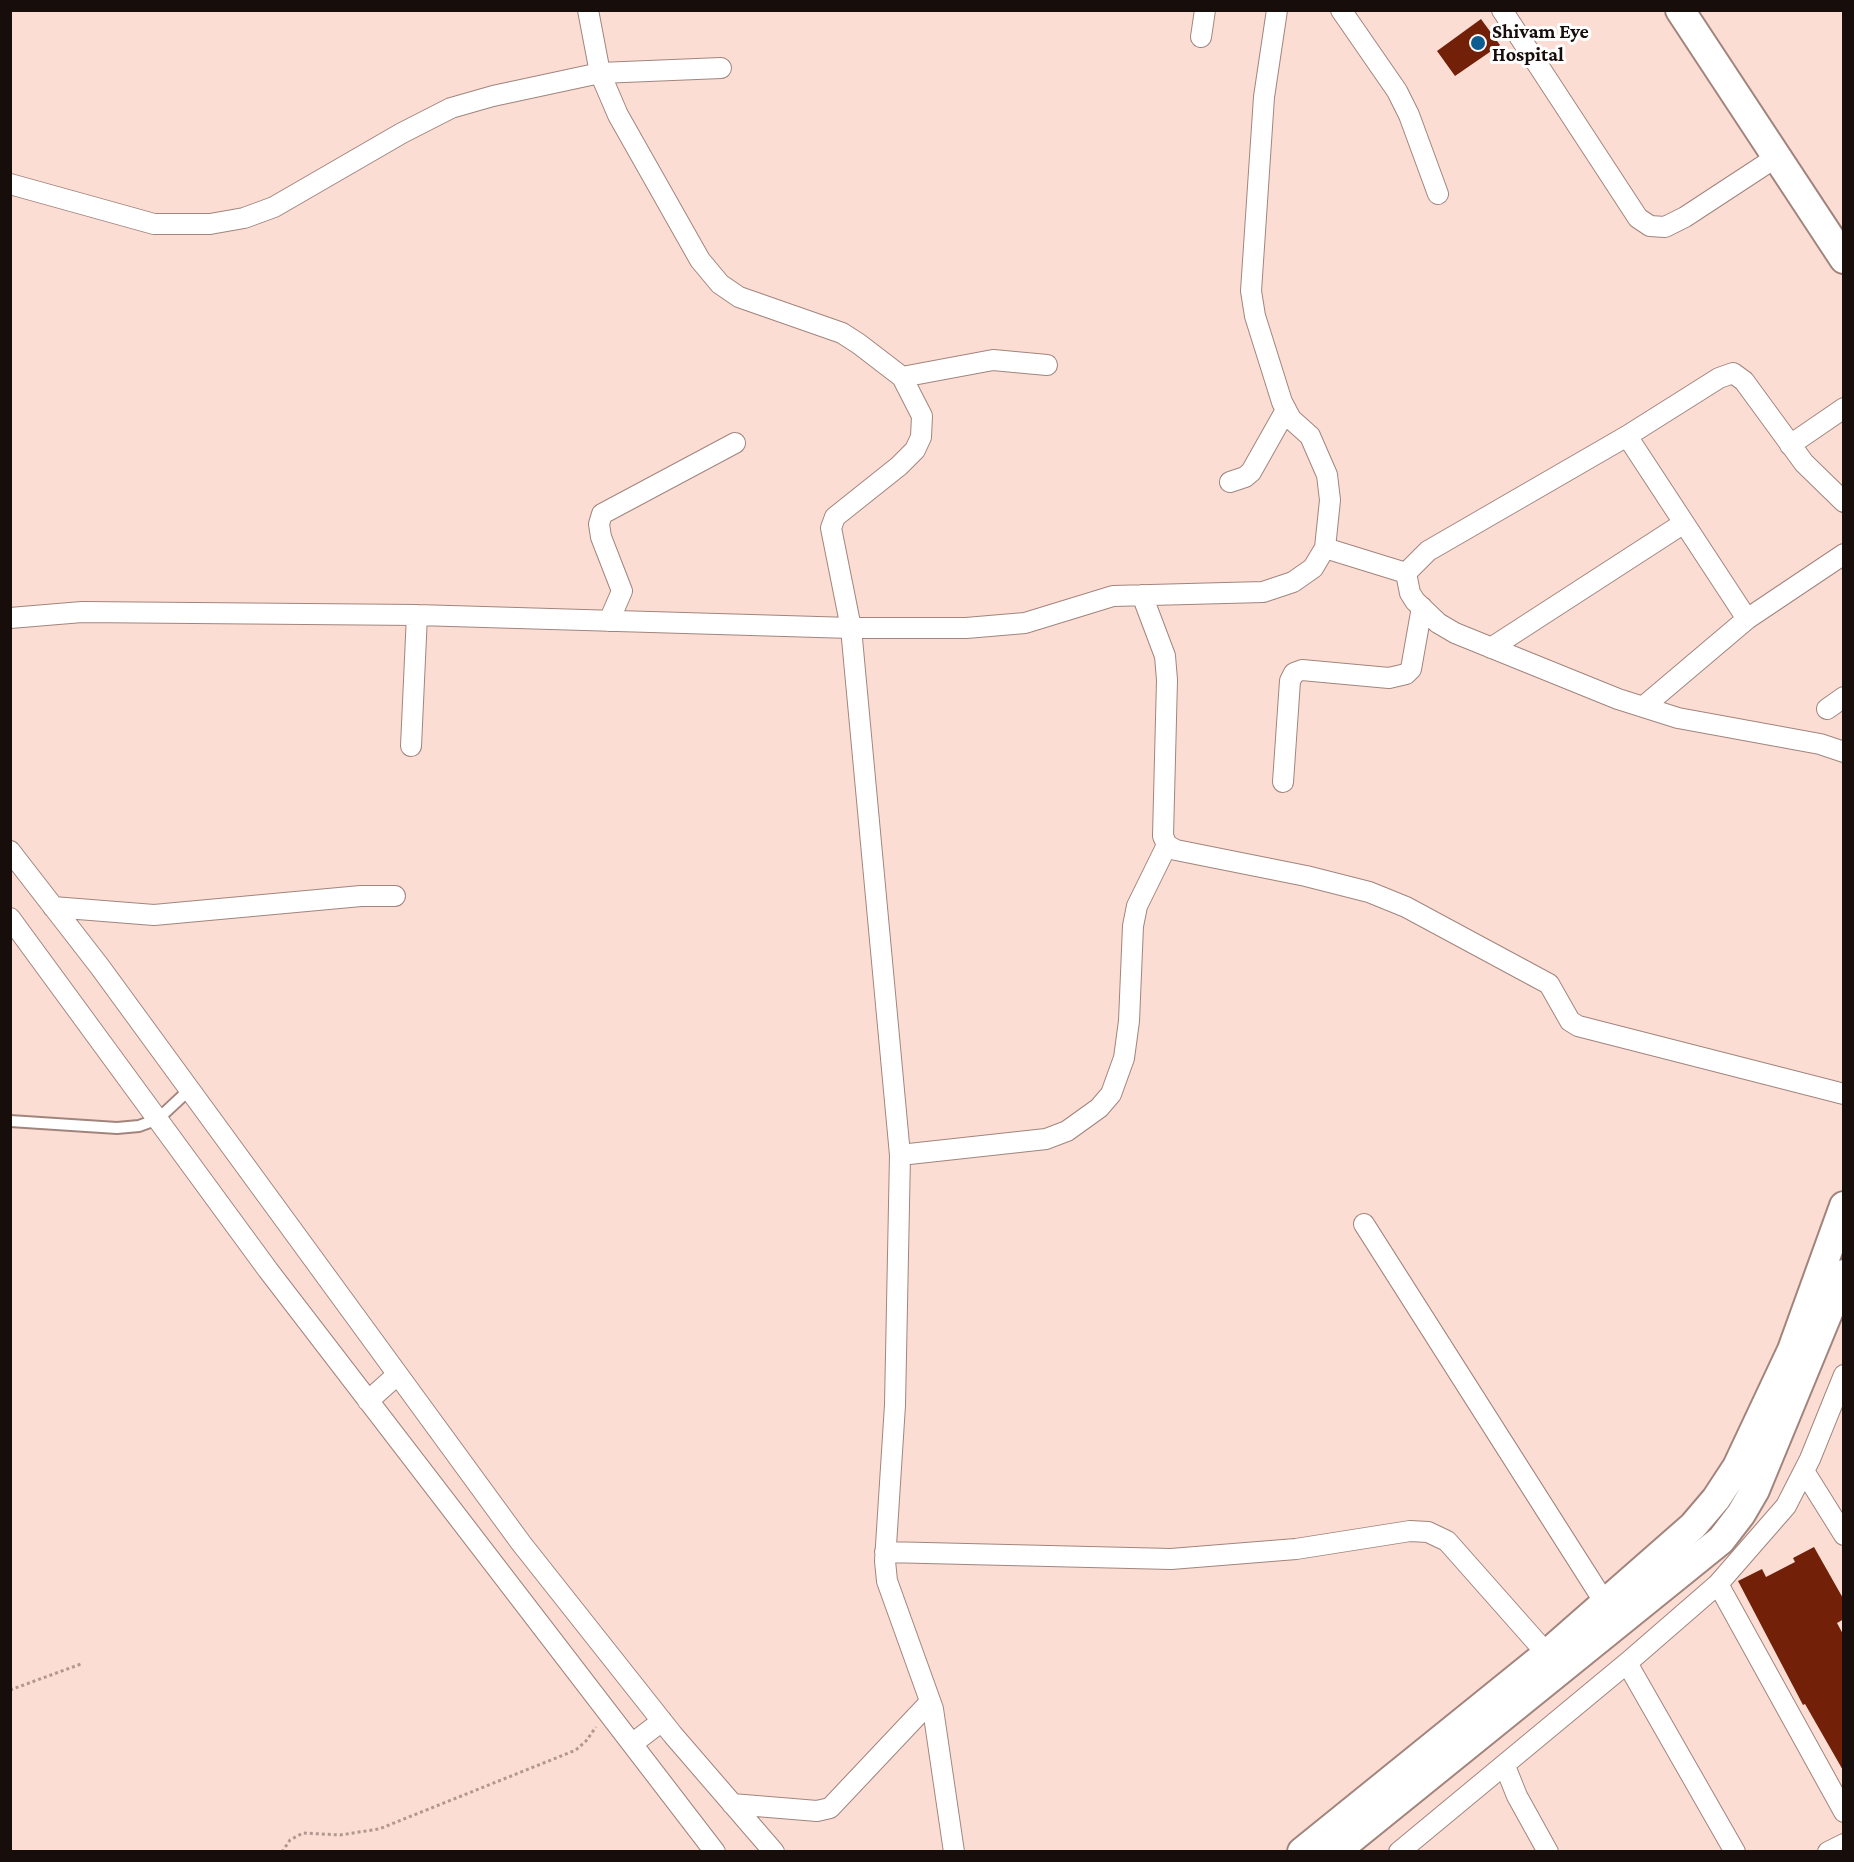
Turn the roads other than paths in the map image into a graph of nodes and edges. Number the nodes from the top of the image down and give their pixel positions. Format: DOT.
graph roads {
  1 [pos="588,10"];
  2 [pos="1205,10"];
  3 [pos="1278,10"];
  4 [pos="1341,10"];
  5 [pos="1502,10"];
  6 [pos="1680,10"];
  7 [pos="1201,37"];
  8 [pos="721,68"];
  9 [pos="600,73"];
  10 [pos="1775,158"];
  11 [pos="10,184"];
  12 [pos="1438,194"];
  13 [pos="1844,259"];
  14 [pos="1047,365"];
  15 [pos="902,377"];
  16 [pos="1844,408"];
  17 [pos="1286,410"];
  18 [pos="1627,436"];
  19 [pos="735,443"];
  20 [pos="1790,445"];
  21 [pos="1230,482"];
  22 [pos="1844,502"];
  23 [pos="1684,523"];
  24 [pos="1325,548"];
  25 [pos="1844,554"];
  26 [pos="1406,573"];
  27 [pos="1143,596"];
  28 [pos="1422,608"];
  29 [pos="417,615"];
  30 [pos="10,618"];
  31 [pos="1747,619"];
  32 [pos="609,621"];
  33 [pos="851,628"];
  34 [pos="1491,648"];
  35 [pos="1844,697"];
  36 [pos="1642,707"];
  37 [pos="1827,709"];
  38 [pos="411,746"];
  39 [pos="1844,752"];
  40 [pos="1283,783"];
  41 [pos="1167,845"];
  42 [pos="10,851"];
  43 [pos="19,876"];
  44 [pos="395,896"];
  45 [pos="53,907"];
  46 [pos="10,918"];
  47 [pos="189,1090"];
  48 [pos="1844,1094"];
  49 [pos="158,1119"];
  50 [pos="10,1121"];
  51 [pos="900,1155"];
  52 [pos="1844,1206"];
  53 [pos="1364,1224"];
  54 [pos="1844,1274"];
  55 [pos="397,1375"];
  56 [pos="1844,1375"];
  57 [pos="368,1401"];
  58 [pos="1839,1402"];
  59 [pos="1804,1471"];
  60 [pos="1844,1535"];
  61 [pos="885,1552"];
  62 [pos="1718,1584"];
  63 [pos="1605,1603"];
  64 [pos="1547,1654"];
  65 [pos="1628,1664"];
  66 [pos="930,1702"];
  67 [pos="662,1721"];
  68 [pos="632,1744"];
  69 [pos="1505,1766"];
  70 [pos="732,1803"];
  71 [pos="1844,1812"];
  72 [pos="1844,1844"];
  73 [pos="715,1851"];
  74 [pos="774,1851"];
  75 [pos="954,1851"];
  76 [pos="1302,1851"];
  77 [pos="1335,1851"];
  78 [pos="1401,1851"];
  79 [pos="1548,1851"];
  80 [pos="1735,1851"];
  81 [pos="1828,1851"];
  1 -- 9 [label="street"];
  2 -- 7 [label="street"];
  3 -- 17 [label="street"];
  4 -- 12 [label="street"];
  5 -- 10 [label="street"];
  6 -- 10 [label="street"];
  8 -- 9 [label="street"];
  9 -- 11 [label="street"];
  9 -- 15 [label="street"];
  10 -- 13 [label="street"];
  14 -- 15 [label="street"];
  15 -- 33 [label="street"];
  16 -- 20 [label="street"];
  17 -- 21 [label="street"];
  17 -- 24 [label="street"];
  18 -- 20 [label="street"];
  18 -- 23 [label="street"];
  18 -- 26 [label="street"];
  19 -- 32 [label="street"];
  20 -- 22 [label="street"];
  23 -- 31 [label="street"];
  23 -- 34 [label="street"];
  24 -- 26 [label="street"];
  24 -- 27 [label="street"];
  25 -- 31 [label="street"];
  26 -- 28 [label="street"];
  27 -- 33 [label="street"];
  27 -- 41 [label="street"];
  28 -- 34 [label="street"];
  28 -- 40 [label="street"];
  29 -- 30 [label="street"];
  29 -- 32 [label="street"];
  29 -- 38 [label="street"];
  31 -- 36 [label="street"];
  32 -- 33 [label="street"];
  33 -- 51 [label="street"];
  34 -- 36 [label="street"];
  35 -- 37 [label="street"];
  36 -- 39 [label="street"];
  41 -- 48 [label="street"];
  41 -- 51 [label="street"];
  42 -- 43 [label="street"];
  43 -- 45 [label="street"];
  44 -- 45 [label="street"];
  45 -- 47 [label="street"];
  46 -- 49 [label="street"];
  47 -- 49 [label="lane"];
  47 -- 55 [label="street"];
  49 -- 50 [label="lane"];
  49 -- 57 [label="street"];
  51 -- 61 [label="street"];
  52 -- 63 [label="street"];
  53 -- 63 [label="street"];
  54 -- 77 [label="street"];
  55 -- 57 [label="street"];
  55 -- 67 [label="street"];
  56 -- 58 [label="street"];
  57 -- 68 [label="street"];
  58 -- 59 [label="street"];
  59 -- 60 [label="street"];
  59 -- 62 [label="street"];
  61 -- 64 [label="street"];
  61 -- 66 [label="street"];
  62 -- 65 [label="street"];
  62 -- 71 [label="street"];
  63 -- 64 [label="street"];
  64 -- 76 [label="street"];
  65 -- 69 [label="street"];
  65 -- 80 [label="street"];
  66 -- 70 [label="street"];
  66 -- 75 [label="street"];
  67 -- 68 [label="street"];
  67 -- 70 [label="street"];
  68 -- 73 [label="street"];
  69 -- 78 [label="street"];
  69 -- 79 [label="street"];
  70 -- 74 [label="street"];
  72 -- 81 [label="street"];
}
